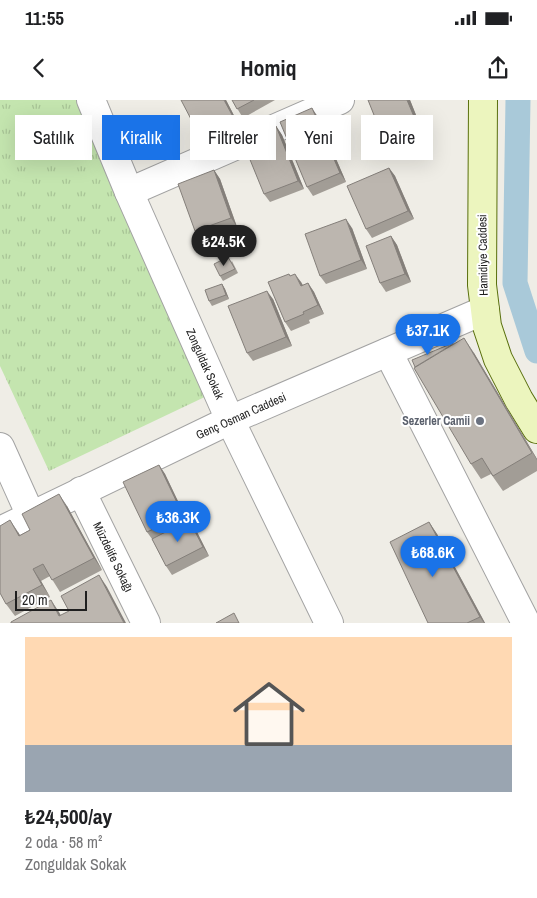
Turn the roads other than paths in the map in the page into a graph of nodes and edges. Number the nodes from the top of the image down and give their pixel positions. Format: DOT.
graph roads {
  1 [pos="91,100"];
  2 [pos="340,100"];
  3 [pos="483,100"];
  4 [pos="129,192"];
  5 [pos="485,310"];
  6 [pos="388,352"];
  7 [pos="230,420"];
  8 [pos="537,429"];
  9 [pos="0,447"];
  10 [pos="81,492"];
  11 [pos="31,516"];
  12 [pos="0,531"];
  13 [pos="146,623"];
  14 [pos="328,623"];
  15 [pos="526,623"];
  1 -- 4 [label="street, Zonguldak Sokak"];
  2 -- 4 [label="street"];
  3 -- 5 [label="street, Hamidiye Caddesi"];
  4 -- 7 [label="street, Zonguldak Sokak"];
  5 -- 6 [label="street, Genç Osman Caddesi"];
  5 -- 8 [label="street, Hamidiye Caddesi"];
  6 -- 7 [label="street, Genç Osman Caddesi"];
  6 -- 15 [label="street"];
  7 -- 10 [label="street, Genç Osman Caddesi"];
  7 -- 14 [label="street, Zonguldak Sokak"];
  9 -- 11 [label="street"];
  10 -- 11 [label="street, Genç Osman Caddesi"];
  10 -- 13 [label="street, Müzdelife Sokağı"];
  11 -- 12 [label="street, Genç Osman Caddesi"];
}
